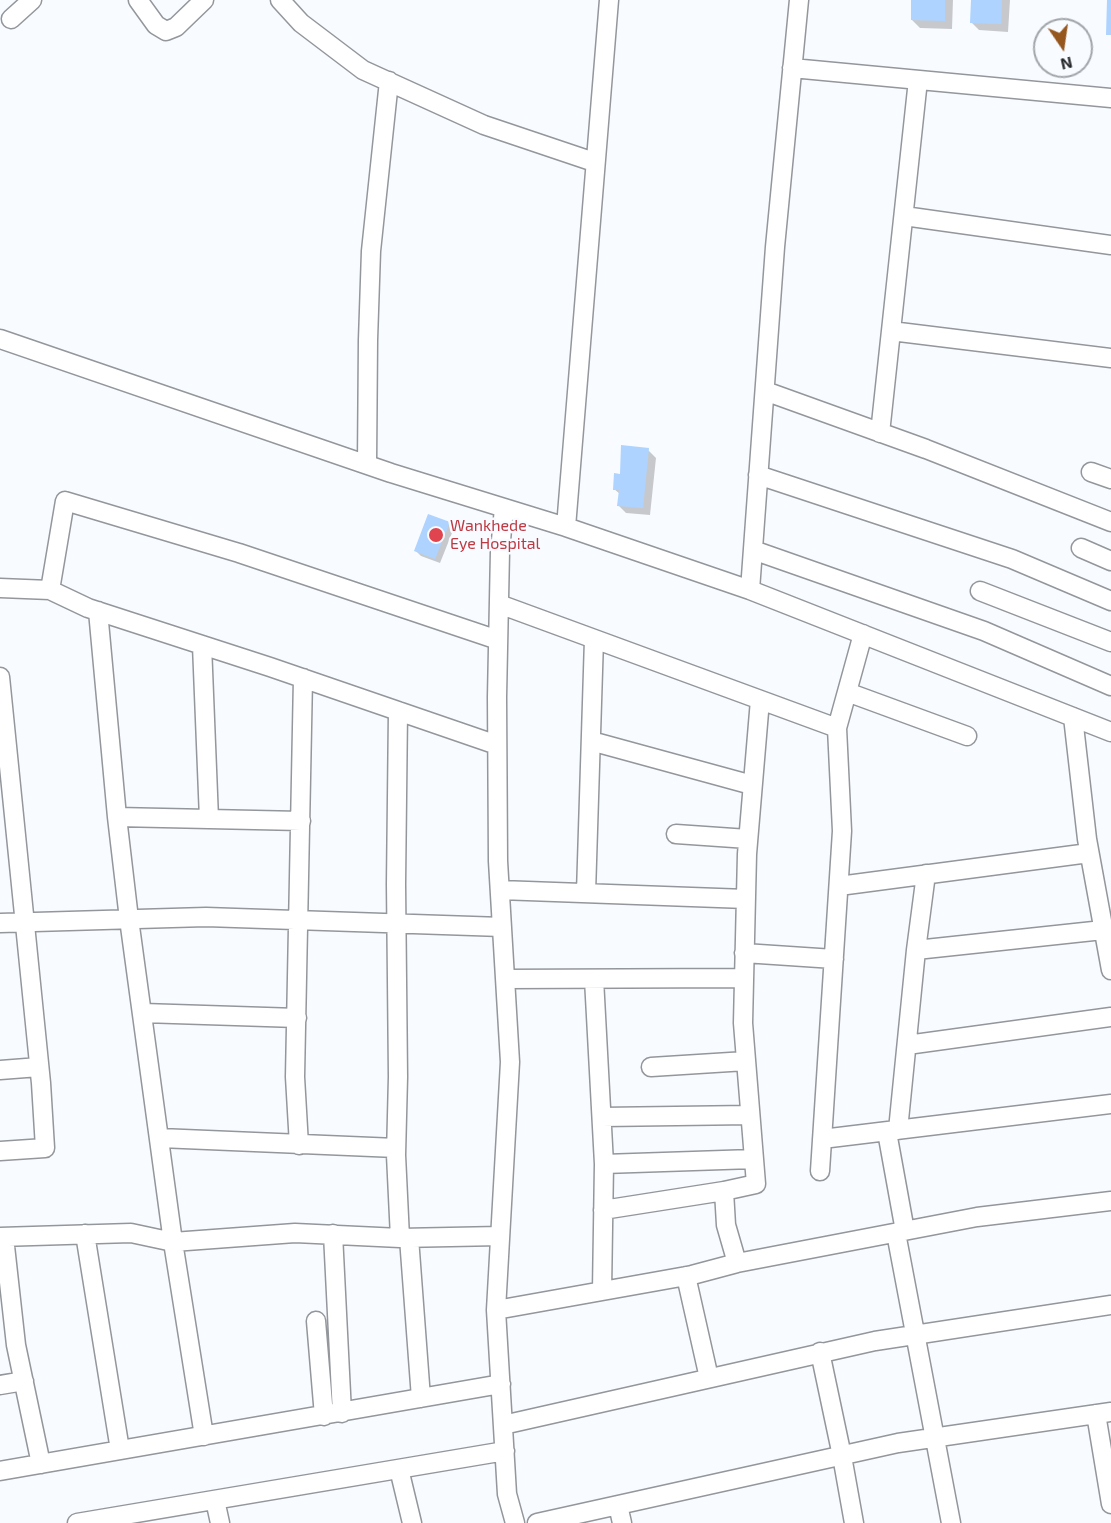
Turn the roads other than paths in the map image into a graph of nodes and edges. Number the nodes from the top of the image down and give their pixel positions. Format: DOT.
graph roads {
  1 [pos="32,0"];
  2 [pos="138,0"];
  3 [pos="204,0"];
  4 [pos="280,0"];
  5 [pos="609,0"];
  6 [pos="799,0"];
  7 [pos="11,19"];
  8 [pos="792,68"];
  9 [pos="918,80"];
  10 [pos="389,81"];
  11 [pos="1111,98"];
  12 [pos="594,162"];
  13 [pos="904,216"];
  14 [pos="1111,245"];
  15 [pos="891,331"];
  16 [pos="0,339"];
  17 [pos="1111,358"];
  18 [pos="765,391"];
  19 [pos="880,433"];
  20 [pos="367,465"];
  21 [pos="1091,472"];
  22 [pos="758,475"];
  23 [pos="1111,479"];
  24 [pos="504,508"];
  25 [pos="1111,522"];
  26 [pos="566,527"];
  27 [pos="1081,548"];
  28 [pos="753,550"];
  29 [pos="1111,561"];
  30 [pos="0,588"];
  31 [pos="50,590"];
  32 [pos="750,590"];
  33 [pos="980,591"];
  34 [pos="1111,601"];
  35 [pos="499,604"];
  36 [pos="98,611"];
  37 [pos="863,634"];
  38 [pos="594,639"];
  39 [pos="498,640"];
  40 [pos="1111,642"];
  41 [pos="202,645"];
  42 [pos="303,678"];
  43 [pos="0,684"];
  44 [pos="1111,686"];
  45 [pos="847,692"];
  46 [pos="760,700"];
  47 [pos="398,711"];
  48 [pos="1073,717"];
  49 [pos="837,728"];
  50 [pos="1111,732"];
  51 [pos="967,736"];
  52 [pos="591,741"];
  53 [pos="497,745"];
  54 [pos="753,784"];
  55 [pos="6,797"];
  56 [pos="117,817"];
  57 [pos="209,819"];
  58 [pos="301,821"];
  59 [pos="676,834"];
  60 [pos="748,839"];
  61 [pos="1089,853"];
  62 [pos="926,874"];
  63 [pos="839,886"];
  64 [pos="500,890"];
  65 [pos="586,893"];
  66 [pos="746,899"];
  67 [pos="129,919"];
  68 [pos="299,919"];
  69 [pos="24,922"];
  70 [pos="396,922"];
  71 [pos="0,923"];
  72 [pos="502,927"];
  73 [pos="1102,930"];
  74 [pos="915,950"];
  75 [pos="744,953"];
  76 [pos="834,959"];
  77 [pos="1111,970"];
  78 [pos="744,978"];
  79 [pos="505,979"];
  80 [pos="594,979"];
  81 [pos="143,1013"];
  82 [pos="1111,1017"];
  83 [pos="297,1018"];
  84 [pos="906,1045"];
  85 [pos="746,1061"];
  86 [pos="651,1066"];
  87 [pos="39,1067"];
  88 [pos="0,1070"];
  89 [pos="1111,1104"];
  90 [pos="750,1115"];
  91 [pos="602,1117"];
  92 [pos="892,1131"];
  93 [pos="160,1138"];
  94 [pos="822,1139"];
  95 [pos="299,1145"];
  96 [pos="396,1148"];
  97 [pos="0,1151"];
  98 [pos="753,1159"];
  99 [pos="604,1164"];
  100 [pos="820,1171"];
  101 [pos="724,1191"];
  102 [pos="1111,1201"];
  103 [pos="603,1210"];
  104 [pos="901,1232"];
  105 [pos="85,1234"];
  106 [pos="333,1234"];
  107 [pos="500,1236"];
  108 [pos="2,1237"];
  109 [pos="405,1238"];
  110 [pos="173,1242"];
  111 [pos="737,1263"];
  112 [pos="686,1276"];
  113 [pos="602,1291"];
  114 [pos="1111,1305"];
  115 [pos="496,1310"];
  116 [pos="316,1321"];
  117 [pos="7,1324"];
  118 [pos="917,1334"];
  119 [pos="820,1352"];
  120 [pos="710,1378"];
  121 [pos="24,1381"];
  122 [pos="501,1384"];
  123 [pos="0,1385"];
  124 [pos="421,1398"];
  125 [pos="1104,1413"];
  126 [pos="333,1414"];
  127 [pos="503,1425"];
  128 [pos="204,1436"];
  129 [pos="935,1438"];
  130 [pos="120,1450"];
  131 [pos="505,1451"];
  132 [pos="842,1456"];
  133 [pos="41,1464"];
  134 [pos="399,1469"];
  135 [pos="0,1471"];
  136 [pos="215,1500"];
  137 [pos="1111,1504"];
  138 [pos="618,1505"];
  139 [pos="121,1519"];
  140 [pos="77,1523"];
  141 [pos="220,1523"];
  142 [pos="412,1523"];
  143 [pos="515,1523"];
  144 [pos="537,1523"];
  145 [pos="622,1523"];
  146 [pos="854,1523"];
  147 [pos="951,1523"];
  1 -- 7 [label="street"];
  2 -- 3 [label="street"];
  4 -- 10 [label="street"];
  5 -- 12 [label="street"];
  6 -- 8 [label="street"];
  8 -- 9 [label="street"];
  8 -- 18 [label="street"];
  9 -- 11 [label="street"];
  9 -- 13 [label="street"];
  10 -- 12 [label="street"];
  10 -- 20 [label="street"];
  12 -- 26 [label="street"];
  13 -- 14 [label="street"];
  13 -- 15 [label="street"];
  15 -- 17 [label="street"];
  15 -- 19 [label="street"];
  16 -- 20 [label="street"];
  18 -- 19 [label="street"];
  18 -- 22 [label="street"];
  19 -- 25 [label="street"];
  20 -- 24 [label="street"];
  21 -- 23 [label="street"];
  22 -- 28 [label="street"];
  22 -- 34 [label="street"];
  24 -- 26 [label="street"];
  24 -- 35 [label="street"];
  26 -- 32 [label="street"];
  27 -- 29 [label="street"];
  28 -- 32 [label="street"];
  28 -- 44 [label="street"];
  30 -- 31 [label="street"];
  31 -- 36 [label="street"];
  31 -- 39 [label="street"];
  32 -- 37 [label="street"];
  33 -- 40 [label="street"];
  35 -- 38 [label="street"];
  35 -- 39 [label="street"];
  36 -- 41 [label="street"];
  36 -- 56 [label="street"];
  37 -- 45 [label="street"];
  37 -- 48 [label="street"];
  38 -- 46 [label="street"];
  38 -- 52 [label="street"];
  39 -- 53 [label="street"];
  41 -- 42 [label="street"];
  41 -- 57 [label="street"];
  42 -- 47 [label="street"];
  42 -- 58 [label="street"];
  43 -- 55 [label="street"];
  45 -- 49 [label="street"];
  45 -- 51 [label="street"];
  46 -- 49 [label="street"];
  46 -- 54 [label="street"];
  47 -- 53 [label="street"];
  47 -- 70 [label="street"];
  48 -- 50 [label="street"];
  48 -- 61 [label="street"];
  49 -- 63 [label="street"];
  52 -- 54 [label="street"];
  52 -- 65 [label="street"];
  53 -- 64 [label="street"];
  54 -- 60 [label="street"];
  55 -- 69 [label="street"];
  56 -- 57 [label="street"];
  56 -- 67 [label="street"];
  57 -- 58 [label="street"];
  58 -- 68 [label="street"];
  59 -- 60 [label="street"];
  60 -- 66 [label="street"];
  61 -- 62 [label="street"];
  61 -- 73 [label="street"];
  62 -- 63 [label="street"];
  62 -- 74 [label="street"];
  63 -- 76 [label="street"];
  64 -- 65 [label="street"];
  64 -- 72 [label="street"];
  65 -- 66 [label="street"];
  66 -- 75 [label="street"];
  67 -- 68 [label="street"];
  67 -- 69 [label="street"];
  67 -- 81 [label="street"];
  68 -- 70 [label="street"];
  68 -- 83 [label="street"];
  69 -- 71 [label="street"];
  69 -- 87 [label="street"];
  70 -- 72 [label="street"];
  70 -- 96 [label="street"];
  72 -- 79 [label="street"];
  73 -- 74 [label="street"];
  73 -- 77 [label="street"];
  74 -- 84 [label="street"];
  75 -- 76 [label="street"];
  75 -- 78 [label="street"];
  76 -- 94 [label="street"];
  78 -- 80 [label="street"];
  78 -- 85 [label="street"];
  79 -- 80 [label="street"];
  79 -- 107 [label="street"];
  80 -- 91 [label="street"];
  81 -- 83 [label="street"];
  81 -- 93 [label="street"];
  82 -- 84 [label="street"];
  83 -- 95 [label="street"];
  84 -- 92 [label="street"];
  85 -- 86 [label="street"];
  85 -- 90 [label="street"];
  87 -- 88 [label="street"];
  87 -- 97 [label="street"];
  89 -- 92 [label="street"];
  90 -- 91 [label="street"];
  90 -- 98 [label="street"];
  91 -- 99 [label="street"];
  92 -- 94 [label="street"];
  92 -- 104 [label="street"];
  93 -- 95 [label="street"];
  93 -- 110 [label="street"];
  94 -- 100 [label="street"];
  95 -- 96 [label="street"];
  96 -- 109 [label="street"];
  98 -- 99 [label="street"];
  98 -- 101 [label="street"];
  99 -- 103 [label="street"];
  101 -- 103 [label="street"];
  101 -- 111 [label="street"];
  102 -- 104 [label="street"];
  103 -- 113 [label="street"];
  104 -- 111 [label="street"];
  104 -- 118 [label="street"];
  105 -- 108 [label="street"];
  105 -- 110 [label="street"];
  105 -- 130 [label="street"];
  106 -- 109 [label="street"];
  106 -- 110 [label="street"];
  106 -- 126 [label="street"];
  107 -- 109 [label="street"];
  107 -- 115 [label="street"];
  108 -- 117 [label="street"];
  109 -- 124 [label="street"];
  110 -- 128 [label="street"];
  111 -- 112 [label="street"];
  112 -- 113 [label="street"];
  112 -- 120 [label="street"];
  113 -- 115 [label="street"];
  114 -- 118 [label="street"];
  115 -- 122 [label="street"];
  116 -- 126 [label="street"];
  117 -- 121 [label="street"];
  118 -- 119 [label="street"];
  118 -- 129 [label="street"];
  119 -- 120 [label="street"];
  119 -- 132 [label="street"];
  120 -- 127 [label="street"];
  121 -- 123 [label="street"];
  121 -- 133 [label="street"];
  122 -- 124 [label="street"];
  122 -- 127 [label="street"];
  124 -- 126 [label="street"];
  125 -- 129 [label="street"];
  125 -- 137 [label="street"];
  126 -- 128 [label="street"];
  127 -- 131 [label="street"];
  128 -- 130 [label="street"];
  129 -- 132 [label="street"];
  129 -- 147 [label="street"];
  130 -- 133 [label="street"];
  131 -- 134 [label="street"];
  131 -- 143 [label="street"];
  132 -- 138 [label="street"];
  132 -- 146 [label="street"];
  133 -- 135 [label="street"];
  134 -- 136 [label="street"];
  134 -- 142 [label="street"];
  136 -- 139 [label="street"];
  136 -- 141 [label="street"];
  138 -- 144 [label="street"];
  138 -- 145 [label="street"];
  139 -- 140 [label="street"];
}
